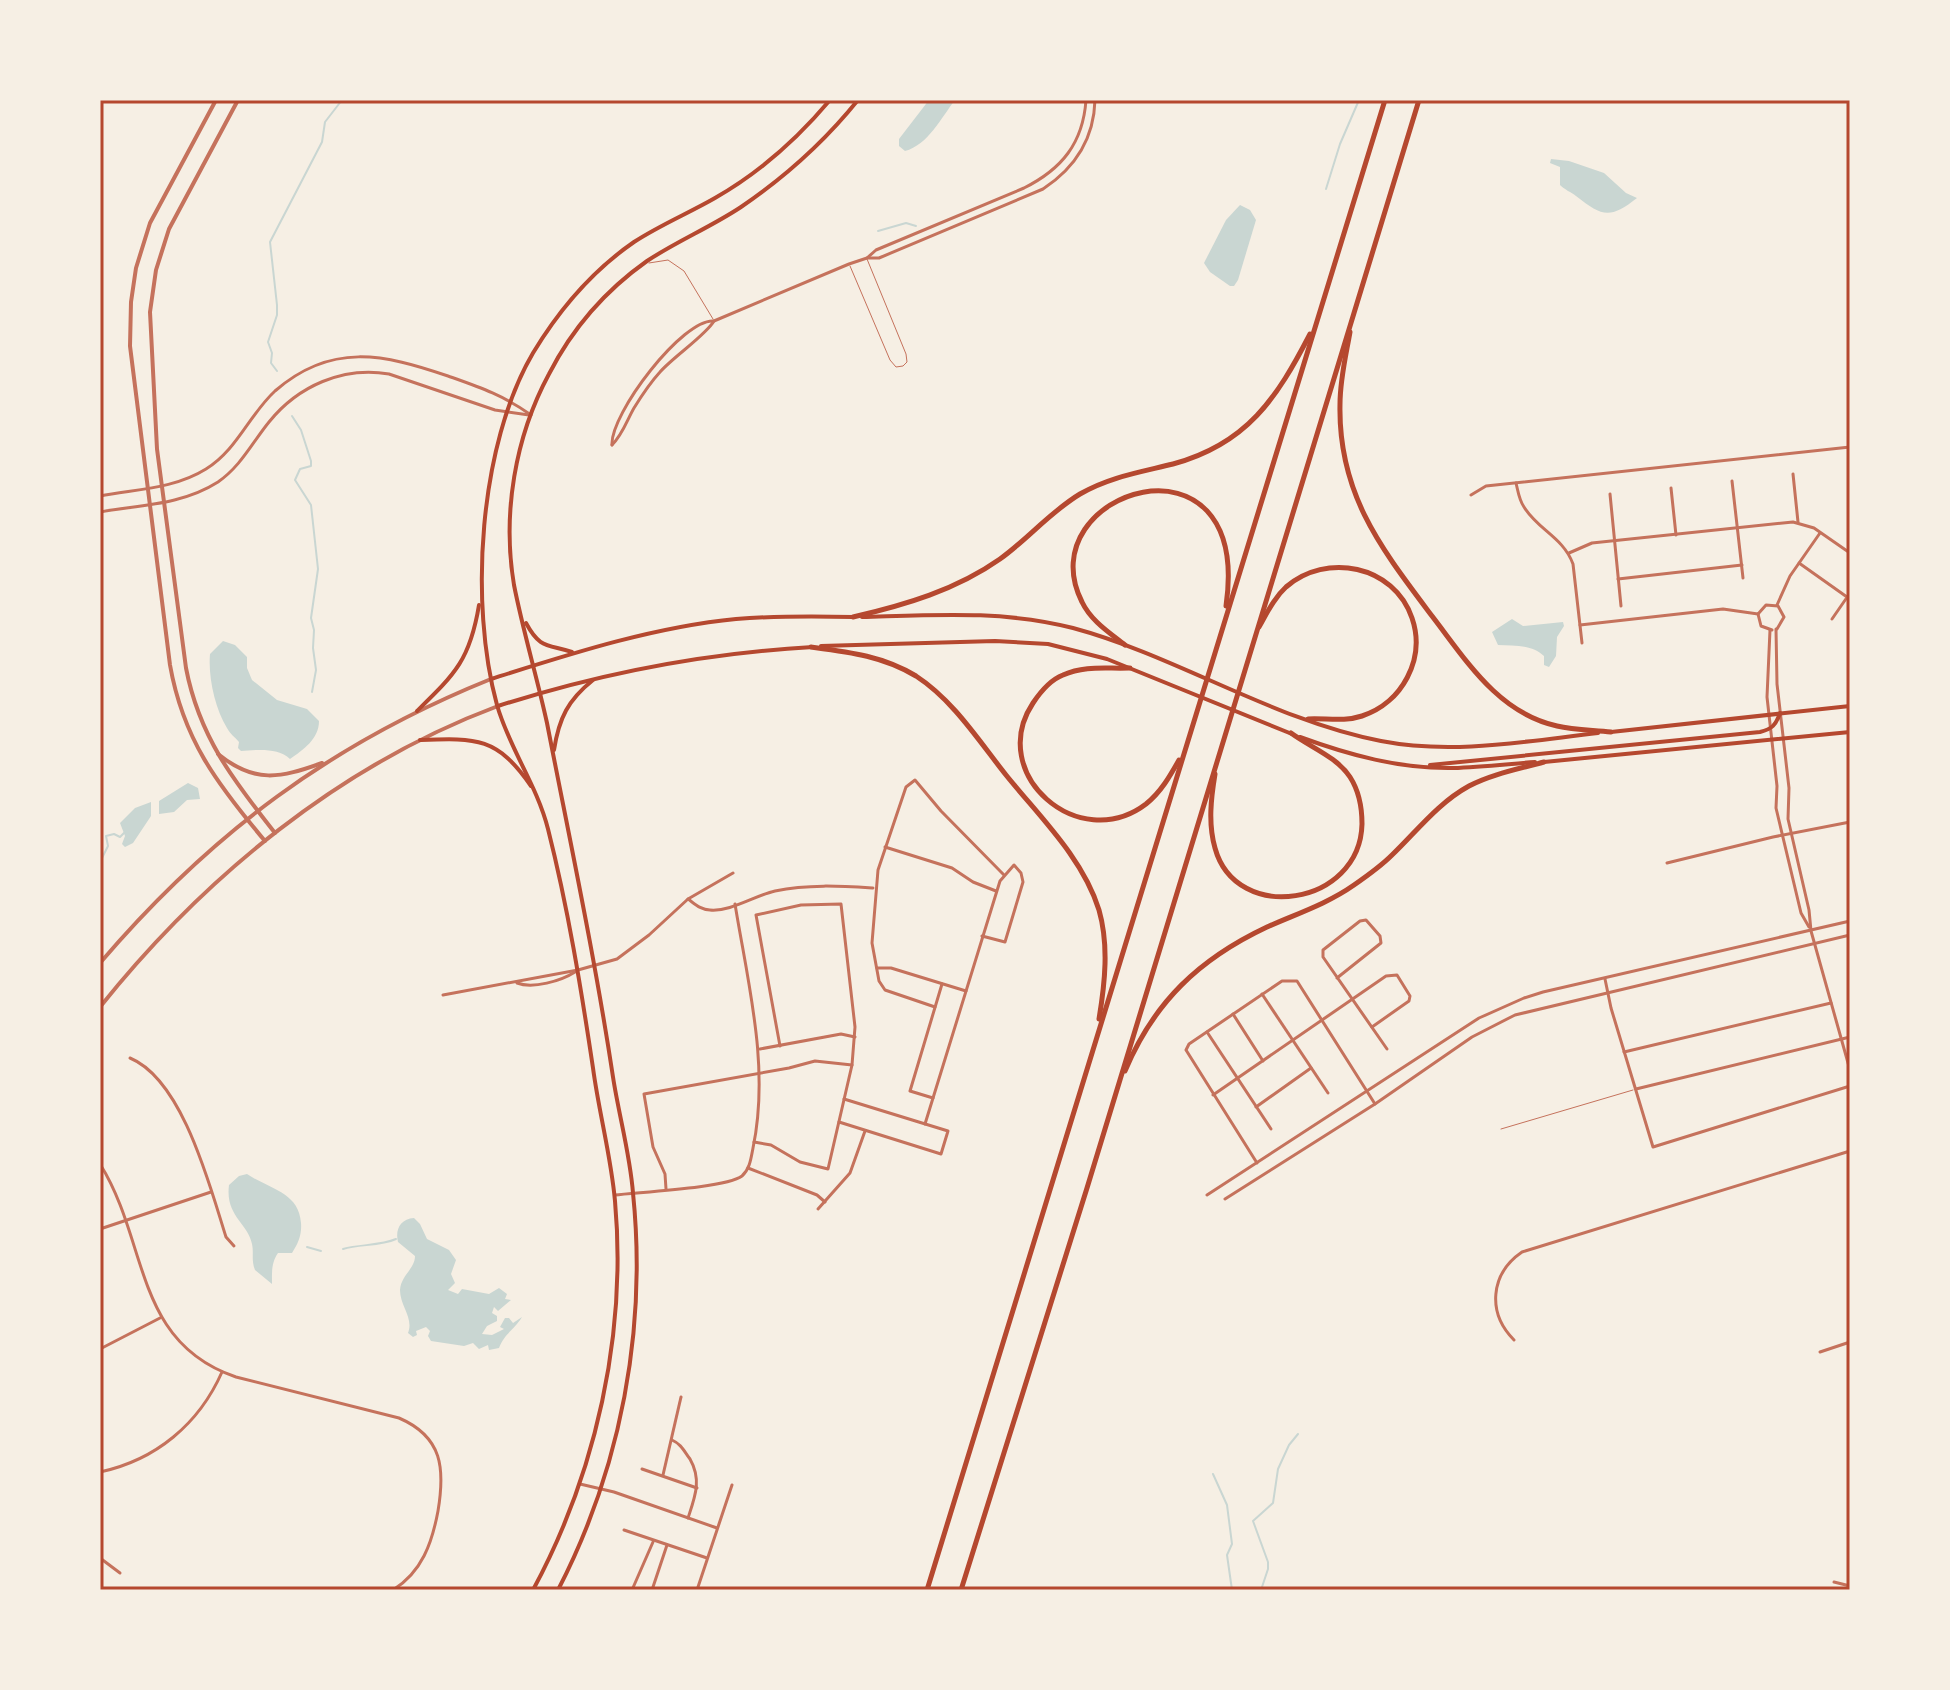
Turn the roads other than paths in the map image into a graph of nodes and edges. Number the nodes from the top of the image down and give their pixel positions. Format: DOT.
graph roads {
  1 [pos="216,100"];
  2 [pos="830,100"];
  3 [pos="858,100"];
  4 [pos="1086,100"];
  5 [pos="1095,100"];
  6 [pos="1385,100"];
  7 [pos="1419,100"];
  8 [pos="236,101"];
  9 [pos="867,258"];
  10 [pos="644,263"];
  11 [pos="849,264"];
  12 [pos="1354,311"];
  13 [pos="1318,319"];
  14 [pos="714,321"];
  15 [pos="511,400"];
  16 [pos="506,413"];
  17 [pos="531,415"];
  18 [pos="1850,447"];
  19 [pos="1793,474"];
  20 [pos="1732,481"];
  21 [pos="1516,483"];
  22 [pos="162,486"];
  23 [pos="147,488"];
  24 [pos="1671,488"];
  25 [pos="1610,494"];
  26 [pos="1471,495"];
  27 [pos="100,496"];
  28 [pos="164,502"];
  29 [pos="149,505"];
  30 [pos="100,512"];
  31 [pos="1798,522"];
  32 [pos="1737,529"];
  33 [pos="1820,532"];
  34 [pos="1676,535"];
  35 [pos="1615,542"];
  36 [pos="1569,553"];
  37 [pos="1850,553"];
  38 [pos="1799,563"];
  39 [pos="1742,565"];
  40 [pos="1743,578"];
  41 [pos="1618,579"];
  42 [pos="481,587"];
  43 [pos="1849,595"];
  44 [pos="1777,605"];
  45 [pos="1621,606"];
  46 [pos="1758,614"];
  47 [pos="522,616"];
  48 [pos="853,617"];
  49 [pos="1832,619"];
  50 [pos="1224,623"];
  51 [pos="1580,625"];
  52 [pos="1776,629"];
  53 [pos="1770,630"];
  54 [pos="1253,639"];
  55 [pos="1582,643"];
  56 [pos="1125,645"];
  57 [pos="811,647"];
  58 [pos="574,653"];
  59 [pos="535,665"];
  60 [pos="1130,668"];
  61 [pos="595,678"];
  62 [pos="491,679"];
  63 [pos="540,692"];
  64 [pos="498,706"];
  65 [pos="1850,706"];
  66 [pos="417,711"];
  67 [pos="1780,713"];
  68 [pos="1769,714"];
  69 [pos="1308,719"];
  70 [pos="1770,729"];
  71 [pos="1611,732"];
  72 [pos="1850,732"];
  73 [pos="1291,733"];
  74 [pos="420,740"];
  75 [pos="1784,740"];
  76 [pos="1772,741"];
  77 [pos="1185,748"];
  78 [pos="214,750"];
  79 [pos="1218,754"];
  80 [pos="553,756"];
  81 [pos="328,761"];
  82 [pos="1544,762"];
  83 [pos="1418,766"];
  84 [pos="537,794"];
  85 [pos="258,811"];
  86 [pos="247,819"];
  87 [pos="1850,822"];
  88 [pos="275,833"];
  89 [pos="1791,833"];
  90 [pos="1782,835"];
  91 [pos="265,841"];
  92 [pos="885,847"];
  93 [pos="1667,863"];
  94 [pos="733,873"];
  95 [pos="1004,875"];
  96 [pos="875,888"];
  97 [pos="996,892"];
  98 [pos="688,899"];
  99 [pos="735,904"];
  100 [pos="1850,921"];
  101 [pos="1811,931"];
  102 [pos="1850,935"];
  103 [pos="982,936"];
  104 [pos="1814,944"];
  105 [pos="100,963"];
  106 [pos="595,965"];
  107 [pos="877,968"];
  108 [pos="578,970"];
  109 [pos="1337,978"];
  110 [pos="1605,979"];
  111 [pos="942,984"];
  112 [pos="966,991"];
  113 [pos="1608,992"];
  114 [pos="1262,994"];
  115 [pos="443,995"];
  116 [pos="1353,999"];
  117 [pos="1831,1003"];
  118 [pos="100,1007"];
  119 [pos="935,1007"];
  120 [pos="1233,1014"];
  121 [pos="1322,1020"];
  122 [pos="1372,1027"];
  123 [pos="1207,1032"];
  124 [pos="855,1037"];
  125 [pos="1850,1037"];
  126 [pos="1096,1039"];
  127 [pos="1293,1040"];
  128 [pos="1842,1040"];
  129 [pos="780,1046"];
  130 [pos="1387,1049"];
  131 [pos="759,1050"];
  132 [pos="1624,1052"];
  133 [pos="130,1058"];
  134 [pos="1263,1061"];
  135 [pos="852,1065"];
  136 [pos="1311,1068"];
  137 [pos="1850,1070"];
  138 [pos="759,1074"];
  139 [pos="1237,1078"];
  140 [pos="1850,1086"];
  141 [pos="1636,1089"];
  142 [pos="1368,1092"];
  143 [pos="1328,1093"];
  144 [pos="1116,1094"];
  145 [pos="1213,1095"];
  146 [pos="933,1098"];
  147 [pos="844,1099"];
  148 [pos="1375,1104"];
  149 [pos="1256,1107"];
  150 [pos="839,1122"];
  151 [pos="925,1124"];
  152 [pos="1271,1129"];
  153 [pos="1501,1129"];
  154 [pos="866,1130"];
  155 [pos="754,1142"];
  156 [pos="1850,1151"];
  157 [pos="1257,1163"];
  158 [pos="100,1164"];
  159 [pos="748,1168"];
  160 [pos="666,1189"];
  161 [pos="211,1192"];
  162 [pos="633,1193"];
  163 [pos="615,1195"];
  164 [pos="1207,1195"];
  165 [pos="1225,1199"];
  166 [pos="825,1202"];
  167 [pos="818,1209"];
  168 [pos="127,1220"];
  169 [pos="100,1229"];
  170 [pos="234,1246"];
  171 [pos="160,1318"];
  172 [pos="1514,1340"];
  173 [pos="1850,1342"];
  174 [pos="100,1349"];
  175 [pos="1820,1352"];
  176 [pos="222,1372"];
  177 [pos="681,1397"];
  178 [pos="672,1440"];
  179 [pos="642,1469"];
  180 [pos="100,1472"];
  181 [pos="663,1475"];
  182 [pos="579,1484"];
  183 [pos="732,1485"];
  184 [pos="697,1488"];
  185 [pos="600,1489"];
  186 [pos="688,1518"];
  187 [pos="717,1528"];
  188 [pos="624,1530"];
  189 [pos="653,1541"];
  190 [pos="667,1545"];
  191 [pos="100,1558"];
  192 [pos="707,1558"];
  193 [pos="120,1573"];
  194 [pos="1834,1582"];
  195 [pos="1850,1586"];
  196 [pos="393,1590"];
  197 [pos="533,1590"];
  198 [pos="558,1590"];
  199 [pos="632,1590"];
  200 [pos="652,1590"];
  201 [pos="697,1590"];
  202 [pos="927,1590"];
  203 [pos="961,1590"];
  1 -- 23 [label="street"];
  2 -- 15 [label="main road"];
  3 -- 10 [label="main road"];
  4 -- 9 [label="street"];
  5 -- 9 [label="street"];
  6 -- 13 [label="highway"];
  7 -- 12 [label="highway"];
  8 -- 22 [label="street"];
  9 -- 11 [label="street"];
  9 -- 11 [label="lane"];
  10 -- 14 [label="lane"];
  10 -- 17 [label="main road"];
  11 -- 14 [label="street"];
  12 -- 54 [label="highway"];
  12 -- 71 [label="highway"];
  13 -- 48 [label="highway"];
  13 -- 50 [label="highway"];
  14 -- 14 [label="street"];
  15 -- 16 [label="main road"];
  15 -- 17 [label="street"];
  15 -- 22 [label="street"];
  16 -- 17 [label="street"];
  16 -- 28 [label="street"];
  16 -- 42 [label="main road"];
  17 -- 47 [label="main road"];
  18 -- 21 [label="street"];
  19 -- 31 [label="street"];
  20 -- 32 [label="street"];
  21 -- 26 [label="street"];
  21 -- 36 [label="street"];
  22 -- 23 [label="street"];
  22 -- 28 [label="street"];
  23 -- 27 [label="street"];
  23 -- 29 [label="street"];
  24 -- 34 [label="street"];
  25 -- 35 [label="street"];
  28 -- 29 [label="street"];
  28 -- 78 [label="street"];
  29 -- 30 [label="street"];
  29 -- 86 [label="street"];
  31 -- 32 [label="street"];
  31 -- 33 [label="street"];
  32 -- 34 [label="street"];
  32 -- 39 [label="street"];
  33 -- 37 [label="street"];
  33 -- 38 [label="street"];
  34 -- 35 [label="street"];
  35 -- 36 [label="street"];
  35 -- 41 [label="street"];
  36 -- 51 [label="street"];
  38 -- 43 [label="street"];
  38 -- 44 [label="street"];
  39 -- 40 [label="street"];
  39 -- 41 [label="street"];
  41 -- 45 [label="street"];
  42 -- 62 [label="main road"];
  42 -- 66 [label="main road"];
  43 -- 49 [label="street"];
  44 -- 46 [label="street"];
  44 -- 52 [label="street"];
  46 -- 51 [label="street"];
  46 -- 53 [label="street"];
  47 -- 58 [label="main road"];
  47 -- 59 [label="main road"];
  48 -- 56 [label="main road"];
  48 -- 58 [label="main road"];
  50 -- 56 [label="highway"];
  50 -- 77 [label="highway"];
  51 -- 55 [label="street"];
  52 -- 53 [label="street"];
  52 -- 67 [label="street"];
  53 -- 68 [label="street"];
  54 -- 69 [label="highway"];
  54 -- 79 [label="highway"];
  56 -- 69 [label="main road"];
  57 -- 60 [label="main road"];
  57 -- 61 [label="main road"];
  57 -- 126 [label="highway"];
  58 -- 59 [label="main road"];
  59 -- 62 [label="main road"];
  59 -- 63 [label="main road"];
  60 -- 73 [label="main road"];
  60 -- 77 [label="highway"];
  61 -- 63 [label="main road"];
  61 -- 80 [label="main road"];
  62 -- 64 [label="main road"];
  62 -- 66 [label="street"];
  63 -- 64 [label="main road"];
  63 -- 80 [label="main road"];
  64 -- 74 [label="street"];
  64 -- 84 [label="main road"];
  65 -- 67 [label="main road"];
  66 -- 81 [label="street"];
  67 -- 68 [label="main road"];
  67 -- 70 [label="main road"];
  67 -- 75 [label="street"];
  68 -- 70 [label="street"];
  68 -- 71 [label="main road"];
  69 -- 71 [label="main road"];
  70 -- 76 [label="street"];
  70 -- 83 [label="main road"];
  72 -- 75 [label="main road"];
  73 -- 79 [label="highway"];
  73 -- 83 [label="main road"];
  74 -- 84 [label="main road"];
  74 -- 88 [label="street"];
  75 -- 76 [label="main road"];
  75 -- 89 [label="street"];
  76 -- 82 [label="main road"];
  76 -- 90 [label="street"];
  77 -- 126 [label="highway"];
  78 -- 81 [label="street"];
  78 -- 85 [label="street"];
  79 -- 144 [label="highway"];
  80 -- 106 [label="main road"];
  81 -- 85 [label="street"];
  82 -- 83 [label="main road"];
  82 -- 144 [label="highway"];
  84 -- 108 [label="main road"];
  85 -- 86 [label="street"];
  85 -- 88 [label="street"];
  86 -- 91 [label="street"];
  86 -- 105 [label="street"];
  87 -- 89 [label="street"];
  88 -- 91 [label="street"];
  89 -- 90 [label="street"];
  89 -- 101 [label="street"];
  90 -- 93 [label="street"];
  90 -- 101 [label="street"];
  91 -- 118 [label="street"];
  92 -- 95 [label="street"];
  92 -- 96 [label="street"];
  92 -- 97 [label="street"];
  94 -- 98 [label="street"];
  95 -- 97 [label="street"];
  95 -- 103 [label="street"];
  96 -- 99 [label="street"];
  96 -- 107 [label="street"];
  97 -- 103 [label="street"];
  98 -- 99 [label="street"];
  98 -- 106 [label="street"];
  99 -- 131 [label="street"];
  100 -- 101 [label="street"];
  101 -- 104 [label="street"];
  101 -- 110 [label="street"];
  102 -- 104 [label="street"];
  103 -- 112 [label="street"];
  104 -- 113 [label="street"];
  104 -- 117 [label="street"];
  106 -- 108 [label="street"];
  106 -- 162 [label="main road"];
  107 -- 111 [label="street"];
  107 -- 119 [label="street"];
  108 -- 115 [label="street"];
  108 -- 163 [label="main road"];
  109 -- 109 [label="street"];
  109 -- 116 [label="street"];
  110 -- 113 [label="street"];
  110 -- 142 [label="street"];
  111 -- 112 [label="street"];
  111 -- 119 [label="street"];
  112 -- 146 [label="street"];
  113 -- 132 [label="street"];
  113 -- 148 [label="street"];
  114 -- 120 [label="street"];
  114 -- 121 [label="street"];
  114 -- 127 [label="street"];
  116 -- 121 [label="street"];
  116 -- 122 [label="street"];
  116 -- 122 [label="street"];
  117 -- 128 [label="street"];
  117 -- 132 [label="street"];
  119 -- 146 [label="street"];
  120 -- 123 [label="street"];
  120 -- 134 [label="street"];
  121 -- 127 [label="street"];
  121 -- 142 [label="street"];
  122 -- 130 [label="street"];
  123 -- 139 [label="street"];
  123 -- 145 [label="street"];
  124 -- 129 [label="street"];
  124 -- 129 [label="street"];
  124 -- 135 [label="street"];
  125 -- 128 [label="street"];
  126 -- 202 [label="highway"];
  127 -- 134 [label="street"];
  127 -- 136 [label="street"];
  128 -- 137 [label="street"];
  128 -- 141 [label="street"];
  129 -- 131 [label="street"];
  131 -- 138 [label="street"];
  132 -- 141 [label="street"];
  133 -- 161 [label="street"];
  134 -- 139 [label="street"];
  135 -- 138 [label="street"];
  135 -- 147 [label="street"];
  136 -- 143 [label="street"];
  136 -- 149 [label="street"];
  138 -- 155 [label="street"];
  138 -- 160 [label="street"];
  139 -- 145 [label="street"];
  139 -- 149 [label="street"];
  140 -- 141 [label="street"];
  141 -- 153 [label="lane"];
  142 -- 148 [label="street"];
  142 -- 157 [label="street"];
  144 -- 203 [label="highway"];
  145 -- 157 [label="street"];
  146 -- 151 [label="street"];
  147 -- 150 [label="street"];
  147 -- 151 [label="street"];
  148 -- 165 [label="street"];
  149 -- 152 [label="street"];
  150 -- 154 [label="street"];
  150 -- 155 [label="street"];
  151 -- 154 [label="street"];
  154 -- 166 [label="street"];
  155 -- 159 [label="street"];
  156 -- 172 [label="street"];
  157 -- 164 [label="street"];
  158 -- 168 [label="street"];
  159 -- 160 [label="street"];
  159 -- 166 [label="street"];
  160 -- 162 [label="street"];
  161 -- 168 [label="street"];
  161 -- 170 [label="street"];
  162 -- 163 [label="street"];
  162 -- 185 [label="main road"];
  163 -- 182 [label="main road"];
  166 -- 167 [label="street"];
  168 -- 169 [label="street"];
  168 -- 171 [label="street"];
  171 -- 174 [label="street"];
  171 -- 176 [label="street"];
  173 -- 175 [label="street"];
  176 -- 180 [label="street"];
  176 -- 196 [label="street"];
  177 -- 178 [label="street"];
  178 -- 181 [label="street"];
  178 -- 184 [label="street"];
  179 -- 181 [label="street"];
  181 -- 184 [label="street"];
  182 -- 185 [label="street"];
  182 -- 197 [label="main road"];
  183 -- 187 [label="street"];
  184 -- 186 [label="street"];
  185 -- 186 [label="street"];
  185 -- 198 [label="main road"];
  186 -- 187 [label="street"];
  187 -- 192 [label="street"];
  188 -- 189 [label="street"];
  189 -- 190 [label="street"];
  189 -- 199 [label="street"];
  190 -- 192 [label="street"];
  190 -- 200 [label="street"];
  191 -- 193 [label="street"];
  192 -- 201 [label="street"];
  194 -- 195 [label="street"];
}
